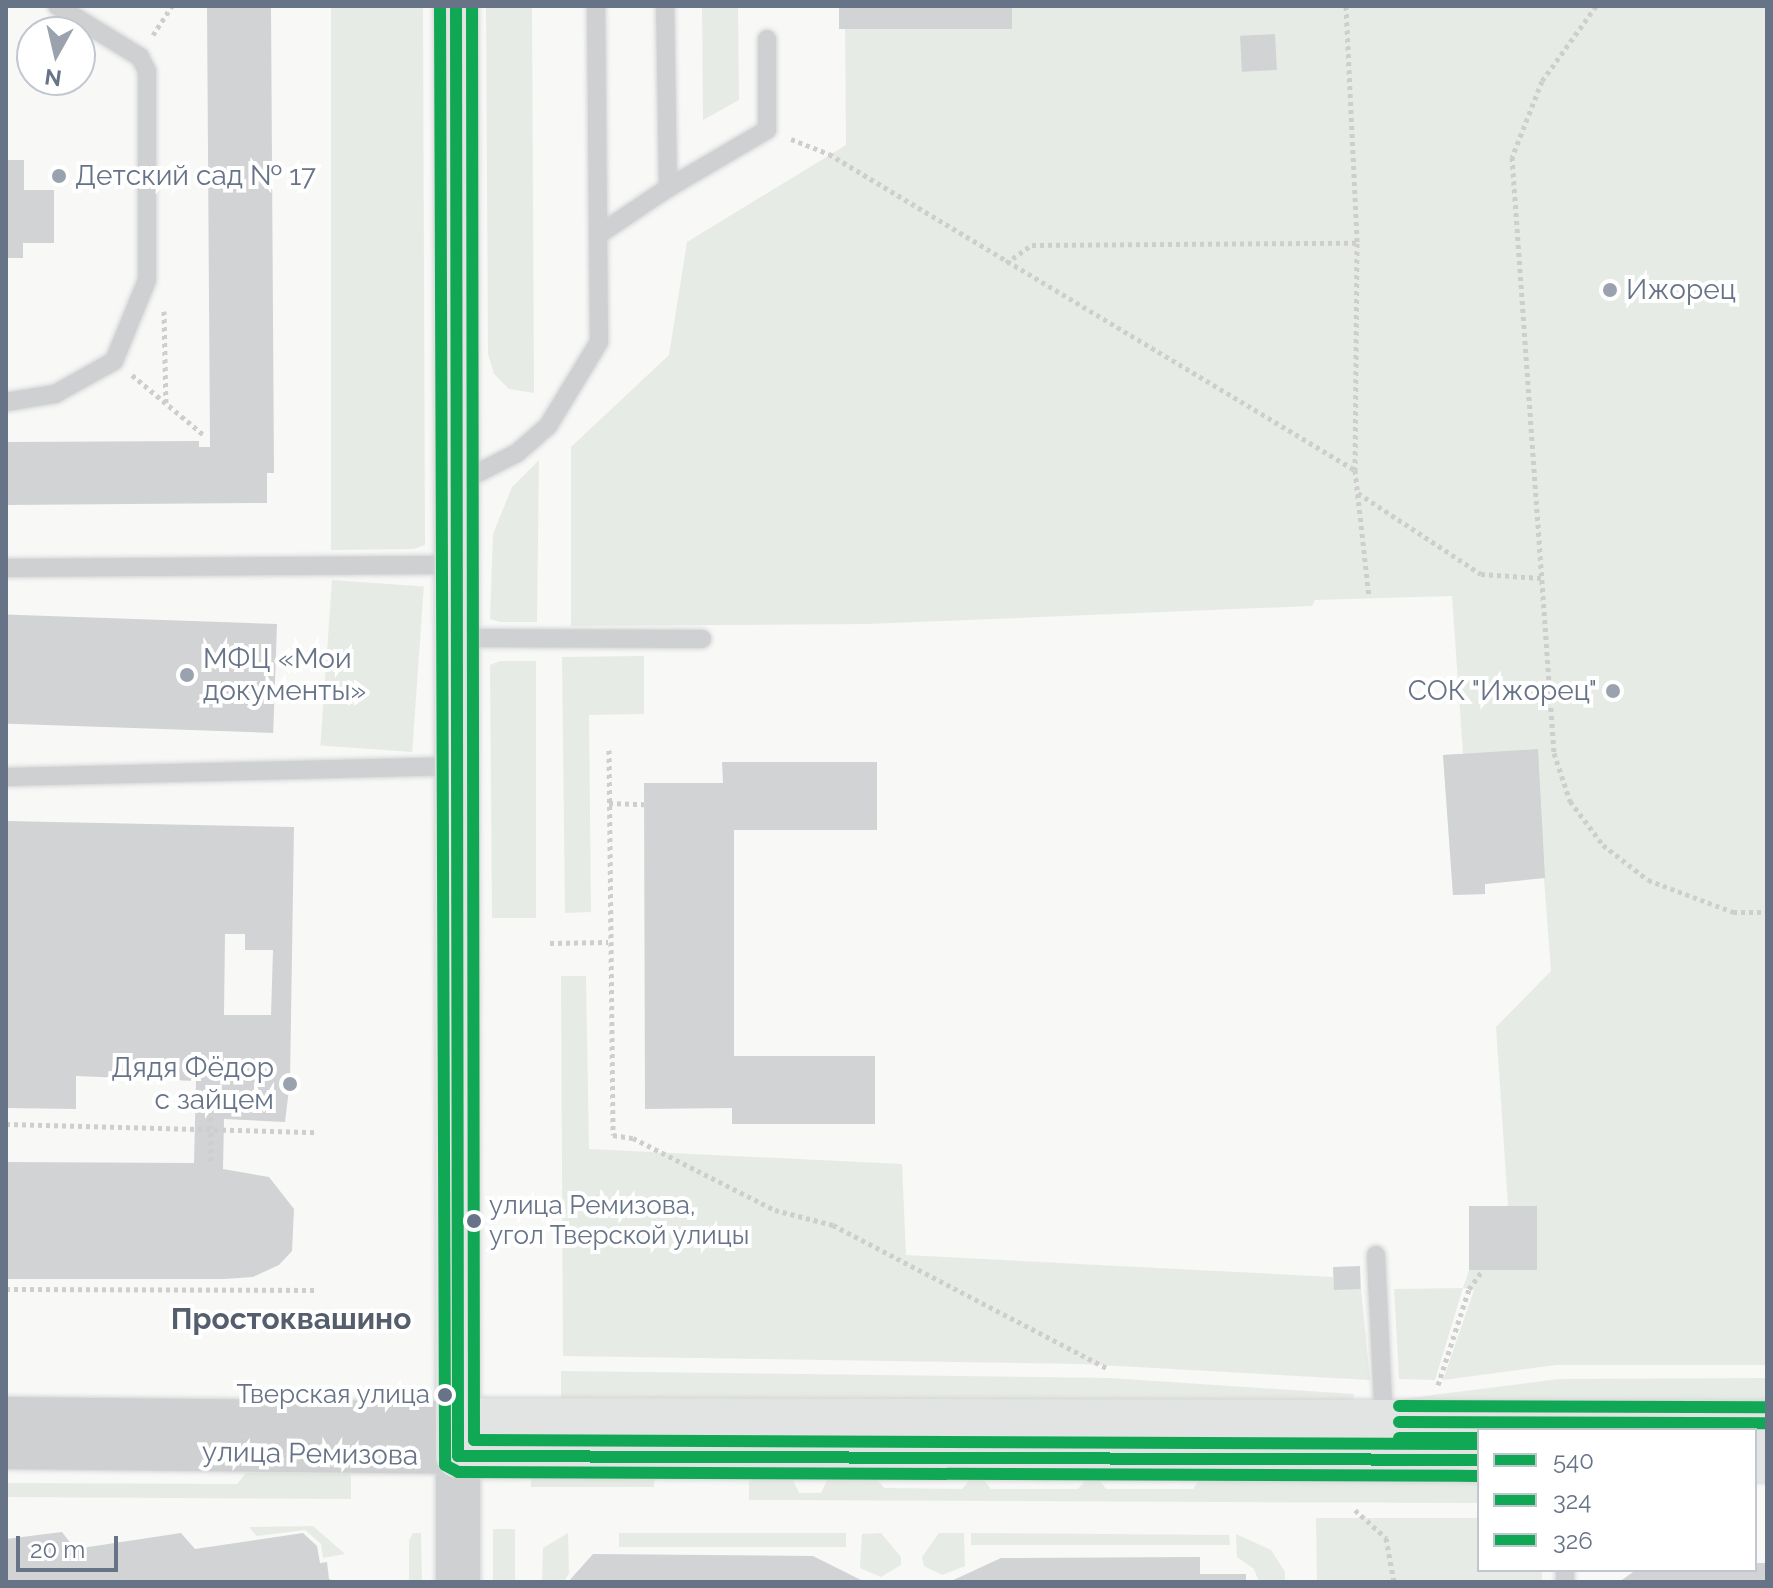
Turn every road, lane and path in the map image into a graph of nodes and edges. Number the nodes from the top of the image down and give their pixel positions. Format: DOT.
graph roads {
  1 [pos="57,6"];
  2 [pos="172,6"];
  3 [pos="456,6"];
  4 [pos="596,6"];
  5 [pos="665,6"];
  6 [pos="1346,6"];
  7 [pos="1596,6"];
  8 [pos="767,39"];
  9 [pos="140,57"];
  10 [pos="767,130"];
  11 [pos="668,188"];
  12 [pos="598,235"];
  13 [pos="1357,243"];
  14 [pos="1006,263"];
  15 [pos="114,361"];
  16 [pos="6,402"];
  17 [pos="205,436"];
  18 [pos="1355,470"];
  19 [pos="457,483"];
  20 [pos="1357,492"];
  21 [pos="457,565"];
  22 [pos="6,568"];
  23 [pos="1541,578"];
  24 [pos="1369,597"];
  25 [pos="457,638"];
  26 [pos="702,639"];
  27 [pos="609,750"];
  28 [pos="458,766"];
  29 [pos="6,777"];
  30 [pos="609,803"];
  31 [pos="644,804"];
  32 [pos="1767,912"];
  33 [pos="608,942"];
  34 [pos="550,943"];
  35 [pos="210,1101"];
  36 [pos="6,1124"];
  37 [pos="211,1130"];
  38 [pos="317,1132"];
  39 [pos="211,1163"];
  40 [pos="1376,1255"];
  41 [pos="1483,1270"];
  42 [pos="210,1280"];
  43 [pos="6,1289"];
  44 [pos="210,1290"];
  45 [pos="318,1290"];
  46 [pos="1109,1369"];
  47 [pos="1437,1386"];
  48 [pos="6,1415"];
  49 [pos="1767,1423"];
  50 [pos="1568,1426"];
  51 [pos="1543,1428"];
  52 [pos="1477,1433"];
  53 [pos="459,1438"];
  54 [pos="1383,1441"];
  55 [pos="6,1451"];
  56 [pos="1477,1460"];
  57 [pos="1355,1510"];
  58 [pos="458,1582"];
  59 [pos="1394,1582"];
  1 -- 9 [label="lane"];
  2 -- 9 [label="path"];
  3 -- 19 [label="main road"];
  4 -- 12 [label="lane"];
  5 -- 11 [label="lane"];
  6 -- 13 [label="path"];
  7 -- 23 [label="path"];
  8 -- 10 [label="lane"];
  9 -- 15 [label="lane"];
  10 -- 11 [label="lane"];
  10 -- 14 [label="path"];
  11 -- 12 [label="lane"];
  12 -- 19 [label="lane"];
  13 -- 14 [label="path"];
  13 -- 18 [label="path"];
  14 -- 18 [label="path"];
  15 -- 16 [label="lane"];
  15 -- 17 [label="path"];
  18 -- 20 [label="path"];
  19 -- 21 [label="main road"];
  20 -- 23 [label="path"];
  20 -- 24 [label="path"];
  21 -- 22 [label="lane"];
  21 -- 25 [label="main road"];
  23 -- 32 [label="path"];
  25 -- 26 [label="lane"];
  25 -- 28 [label="main road"];
  27 -- 30 [label="path"];
  28 -- 29 [label="lane"];
  28 -- 53 [label="main road"];
  30 -- 31 [label="path"];
  30 -- 33 [label="path"];
  33 -- 34 [label="path"];
  33 -- 46 [label="path"];
  35 -- 37 [label="path"];
  36 -- 37 [label="path"];
  37 -- 38 [label="path"];
  37 -- 39 [label="path"];
  40 -- 54 [label="lane"];
  41 -- 47 [label="path"];
  42 -- 44 [label="path"];
  43 -- 44 [label="path"];
  44 -- 45 [label="path"];
  48 -- 53 [label="street, улица Ремизова"];
  49 -- 50 [label="main road, улица Ремизова"];
  50 -- 51 [label="main road, улица Ремизова"];
  52 -- 54 [label="main road, улица Ремизова"];
  53 -- 54 [label="main road, улица Ремизова"];
  53 -- 55 [label="street, улица Ремизова"];
  53 -- 58 [label="street"];
  54 -- 56 [label="main road, улица Ремизова"];
  57 -- 59 [label="path"];
}
